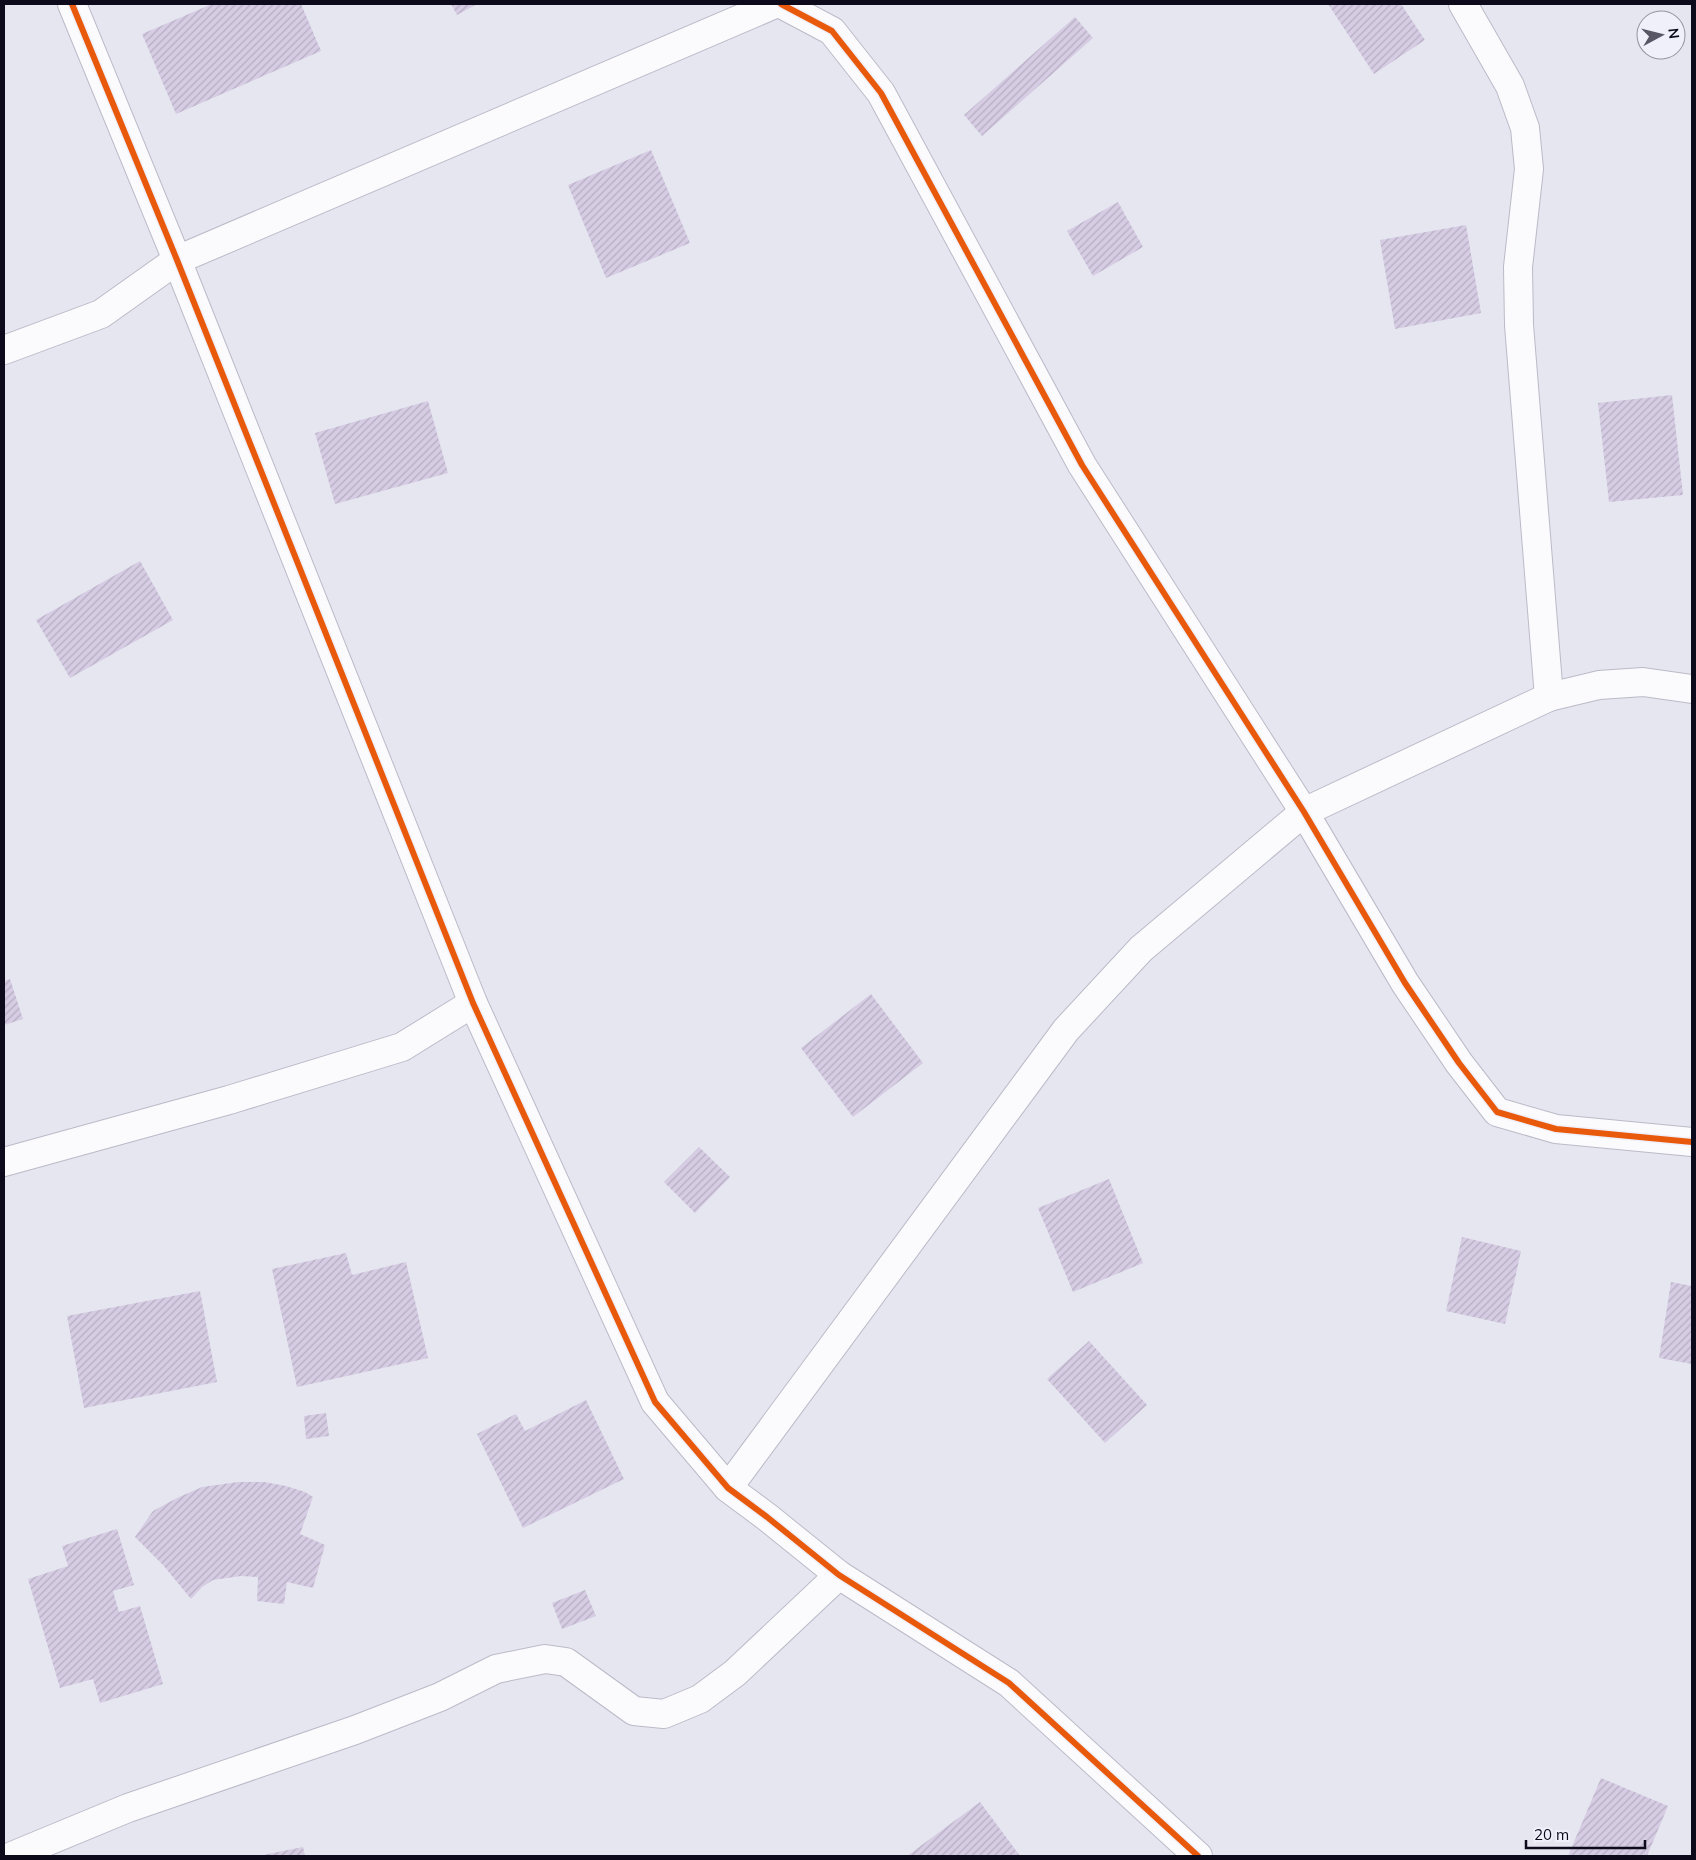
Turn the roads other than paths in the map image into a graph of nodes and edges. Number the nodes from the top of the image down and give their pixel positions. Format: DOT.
graph roads {
  1 [pos="72,4"];
  2 [pos="775,4"];
  3 [pos="781,4"];
  4 [pos="1463,4"];
  5 [pos="177,260"];
  6 [pos="4,350"];
  7 [pos="1692,689"];
  8 [pos="1549,697"];
  9 [pos="1304,812"];
  10 [pos="473,1003"];
  11 [pos="1692,1142"];
  12 [pos="4,1162"];
  13 [pos="728,1488"];
  14 [pos="839,1575"];
  15 [pos="12,1856"];
  16 [pos="1198,1856"];
  1 -- 5 [label="street"];
  2 -- 5 [label="street"];
  3 -- 9 [label="street"];
  4 -- 8 [label="street"];
  5 -- 6 [label="street"];
  5 -- 10 [label="street"];
  7 -- 8 [label="street"];
  8 -- 9 [label="street"];
  9 -- 11 [label="street"];
  9 -- 13 [label="street"];
  10 -- 12 [label="street"];
  10 -- 13 [label="street"];
  13 -- 14 [label="street"];
  14 -- 15 [label="street"];
  14 -- 16 [label="street"];
}
